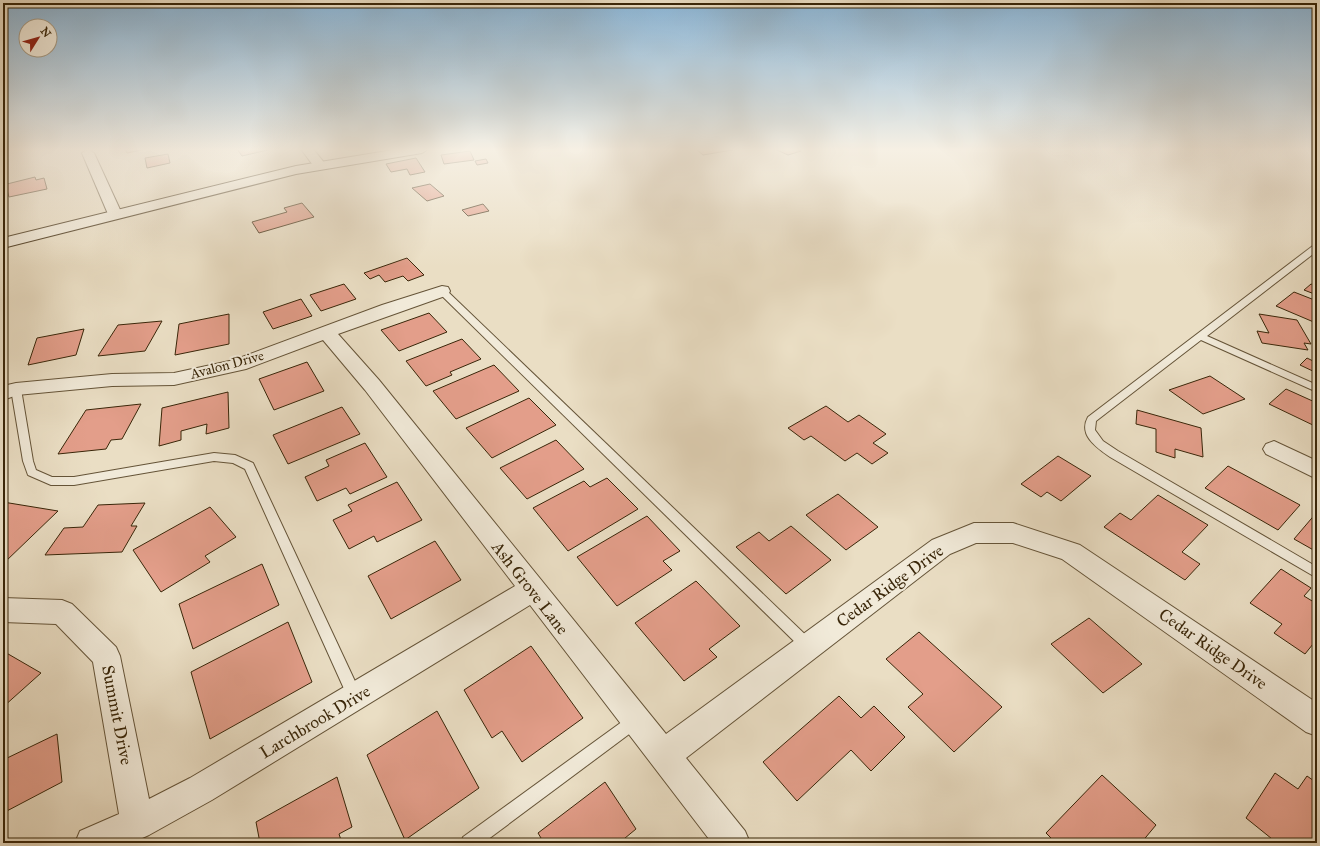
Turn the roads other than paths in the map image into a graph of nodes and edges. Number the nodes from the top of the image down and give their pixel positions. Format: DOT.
graph roads {
  1 [pos="103,188"];
  2 [pos="174,188"];
  3 [pos="112,208"];
  4 [pos="3,230"];
  5 [pos="3,243"];
  6 [pos="1317,247"];
  7 [pos="442,291"];
  8 [pos="327,333"];
  9 [pos="1200,336"];
  10 [pos="1317,389"];
  11 [pos="10,391"];
  12 [pos="1274,449"];
  13 [pos="1317,471"];
  14 [pos="1317,573"];
  15 [pos="532,590"];
  16 [pos="3,610"];
  17 [pos="808,646"];
  18 [pos="355,698"];
  19 [pos="635,721"];
  20 [pos="1317,721"];
  21 [pos="664,755"];
  22 [pos="137,823"];
  23 [pos="92,843"];
  24 [pos="469,843"];
  25 [pos="732,843"];
  1 -- 3 [label="street"];
  2 -- 3 [label="main road"];
  3 -- 4 [label="main road"];
  3 -- 5 [label="main road"];
  6 -- 9 [label="lane"];
  7 -- 8 [label="street, Avalon Drive"];
  7 -- 17 [label="lane"];
  8 -- 11 [label="street, Avalon Drive"];
  8 -- 15 [label="street, Ash Grove Lane"];
  9 -- 10 [label="lane"];
  9 -- 14 [label="lane"];
  11 -- 18 [label="lane"];
  12 -- 13 [label="street"];
  15 -- 18 [label="street, Larchbrook Drive"];
  15 -- 19 [label="street, Ash Grove Lane"];
  16 -- 22 [label="street, Summit Drive"];
  17 -- 20 [label="street, Cedar Ridge Drive"];
  17 -- 21 [label="street, Cedar Ridge Drive"];
  18 -- 22 [label="street, Larchbrook Drive"];
  19 -- 21 [label="street, Ash Grove Lane"];
  19 -- 24 [label="lane"];
  21 -- 25 [label="street, Ash Grove Lane"];
  22 -- 23 [label="street, Larchbrook Drive"];
}
